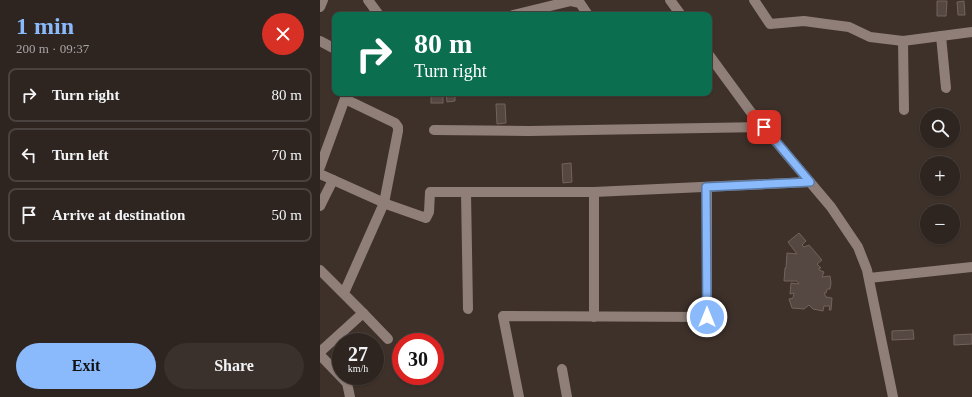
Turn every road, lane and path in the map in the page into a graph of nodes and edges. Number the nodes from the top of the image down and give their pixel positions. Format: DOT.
graph roads {
  1 [pos="323,0"];
  2 [pos="670,0"];
  3 [pos="754,0"];
  4 [pos="371,1"];
  5 [pos="320,7"];
  6 [pos="377,12"];
  7 [pos="525,12"];
  8 [pos="586,12"];
  9 [pos="678,12"];
  10 [pos="972,32"];
  11 [pos="941,36"];
  12 [pos="320,41"];
  13 [pos="903,41"];
  14 [pos="332,47"];
  15 [pos="714,68"];
  16 [pos="946,88"];
  17 [pos="346,96"];
  18 [pos="904,110"];
  19 [pos="764,127"];
  20 [pos="434,130"];
  21 [pos="320,167"];
  22 [pos="320,174"];
  23 [pos="333,180"];
  24 [pos="810,182"];
  25 [pos="706,187"];
  26 [pos="466,192"];
  27 [pos="594,192"];
  28 [pos="384,203"];
  29 [pos="320,206"];
  30 [pos="972,267"];
  31 [pos="320,270"];
  32 [pos="868,278"];
  33 [pos="344,293"];
  34 [pos="468,309"];
  35 [pos="363,313"];
  36 [pos="594,317"];
  37 [pos="388,339"];
  38 [pos="320,352"];
  39 [pos="320,355"];
  40 [pos="562,369"];
  41 [pos="350,397"];
  42 [pos="519,397"];
  43 [pos="567,397"];
  44 [pos="893,397"];
  1 -- 5 [label="street"];
  2 -- 9 [label="street"];
  3 -- 13 [label="street"];
  4 -- 6 [label="street"];
  7 -- 8 [label="street"];
  10 -- 11 [label="street"];
  11 -- 13 [label="street"];
  11 -- 16 [label="street"];
  12 -- 14 [label="street"];
  13 -- 18 [label="street"];
  15 -- 19 [label="street"];
  17 -- 21 [label="street"];
  17 -- 28 [label="street"];
  19 -- 20 [label="street"];
  19 -- 24 [label="street"];
  22 -- 23 [label="street"];
  23 -- 28 [label="street"];
  23 -- 29 [label="street"];
  24 -- 25 [label="street"];
  24 -- 32 [label="street"];
  25 -- 27 [label="street"];
  25 -- 36 [label="street"];
  26 -- 27 [label="street"];
  26 -- 28 [label="street"];
  26 -- 34 [label="street"];
  27 -- 36 [label="street"];
  28 -- 33 [label="street"];
  30 -- 32 [label="street"];
  31 -- 33 [label="street"];
  32 -- 44 [label="street"];
  33 -- 35 [label="street"];
  35 -- 37 [label="street"];
  35 -- 38 [label="street"];
  36 -- 42 [label="street"];
  39 -- 41 [label="street"];
  40 -- 43 [label="street"];
}
